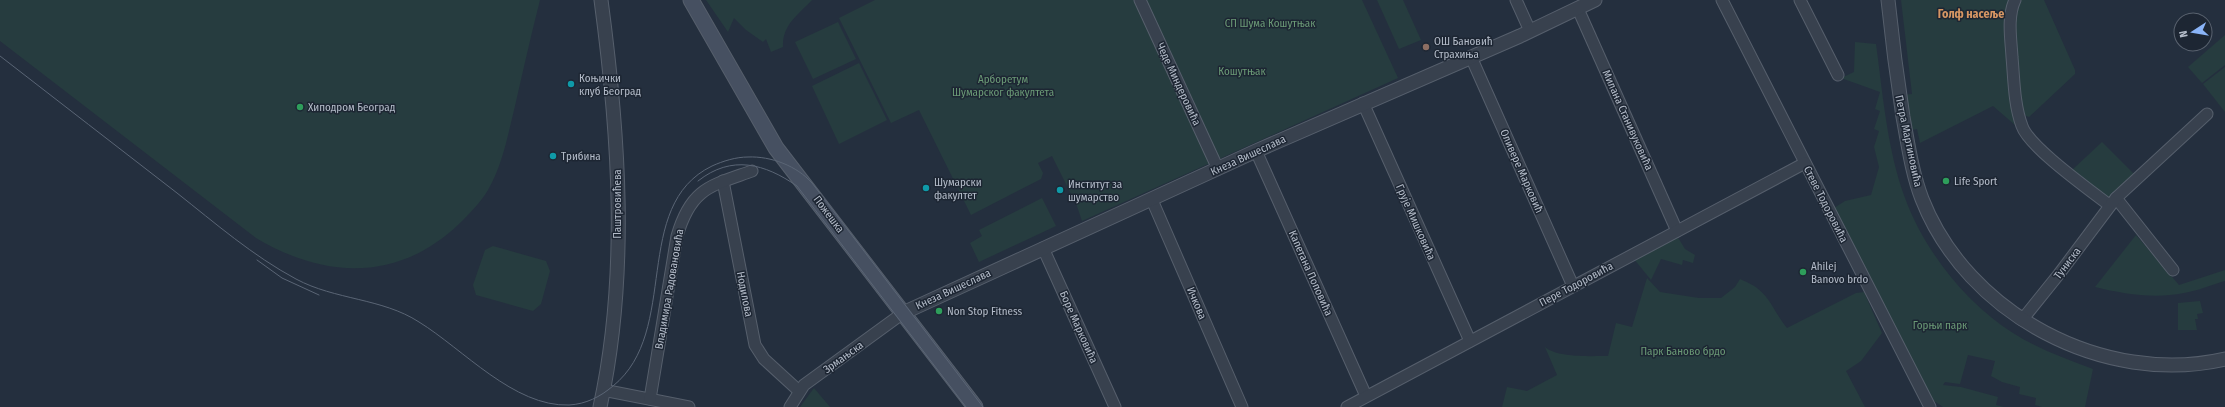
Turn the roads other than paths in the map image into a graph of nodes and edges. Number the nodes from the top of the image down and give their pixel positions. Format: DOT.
graph roads {
  1 [pos="601,0"];
  2 [pos="1140,0"];
  3 [pos="1516,0"];
  4 [pos="1595,0"];
  5 [pos="1722,0"];
  6 [pos="1800,0"];
  7 [pos="1888,0"];
  8 [pos="2015,0"];
  9 [pos="695,6"];
  10 [pos="1578,9"];
  11 [pos="1530,31"];
  12 [pos="1471,57"];
  13 [pos="1838,75"];
  14 [pos="1363,103"];
  15 [pos="2207,114"];
  16 [pos="1256,151"];
  17 [pos="1805,163"];
  18 [pos="1218,169"];
  19 [pos="752,171"];
  20 [pos="723,181"];
  21 [pos="1152,200"];
  22 [pos="2112,201"];
  23 [pos="1677,231"];
  24 [pos="1043,248"];
  25 [pos="2174,270"];
  26 [pos="1573,286"];
  27 [pos="903,313"];
  28 [pos="2022,320"];
  29 [pos="1470,341"];
  30 [pos="2225,359"];
  31 [pos="603,390"];
  32 [pos="799,391"];
  33 [pos="1366,396"];
  34 [pos="650,399"];
  35 [pos="600,407"];
  36 [pos="689,407"];
  37 [pos="790,407"];
  38 [pos="975,407"];
  39 [pos="1115,407"];
  40 [pos="1242,407"];
  41 [pos="1347,407"];
  42 [pos="1930,407"];
  1 -- 31 [label="street, Паштровићева"];
  2 -- 18 [label="street, Чеде Миндеровића"];
  3 -- 11 [label="street"];
  4 -- 10 [label="street, Кнеза Вишеслава"];
  5 -- 17 [label="street, Стеве Тодоровића"];
  6 -- 13 [label="street"];
  7 -- 28 [label="street, Петра Мартиновића"];
  8 -- 22 [label="street"];
  9 -- 27 [label="main road, Пожешка"];
  10 -- 11 [label="street, Кнеза Вишеслава"];
  10 -- 23 [label="street, Милана Станивуковића"];
  11 -- 12 [label="street, Кнеза Вишеслава"];
  12 -- 14 [label="street, Кнеза Вишеслава"];
  12 -- 26 [label="street, Оливере Марковић"];
  14 -- 16 [label="street, Кнеза Вишеслава"];
  14 -- 29 [label="street, Грује Мишковића"];
  15 -- 22 [label="street, Туниска"];
  16 -- 18 [label="street, Кнеза Вишеслава"];
  16 -- 33 [label="street, Капетана Поповића"];
  17 -- 23 [label="street, Пере Тодоровића"];
  17 -- 42 [label="street, Стеве Тодоровића"];
  18 -- 21 [label="street, Кнеза Вишеслава"];
  19 -- 20 [label="street, Владимира Радовановића"];
  20 -- 32 [label="street, Нодилова"];
  20 -- 34 [label="street, Владимира Радовановића"];
  21 -- 24 [label="street, Кнеза Вишеслава"];
  21 -- 40 [label="street, Ичкова"];
  22 -- 25 [label="street"];
  22 -- 28 [label="street, Туниска"];
  23 -- 26 [label="street, Пере Тодоровића"];
  24 -- 27 [label="street, Кнеза Вишеслава"];
  24 -- 39 [label="street, Боре Марковића"];
  26 -- 29 [label="street, Пере Тодоровића"];
  27 -- 32 [label="street, Зрмањска"];
  27 -- 38 [label="main road, Пожешка"];
  28 -- 30 [label="street, Петра Мартиновића"];
  29 -- 33 [label="street, Пере Тодоровића"];
  31 -- 34 [label="street"];
  31 -- 35 [label="street, Паштровићева"];
  32 -- 37 [label="street, Зрмањска"];
  33 -- 41 [label="street, Пере Тодоровића"];
  34 -- 36 [label="street"];
}
